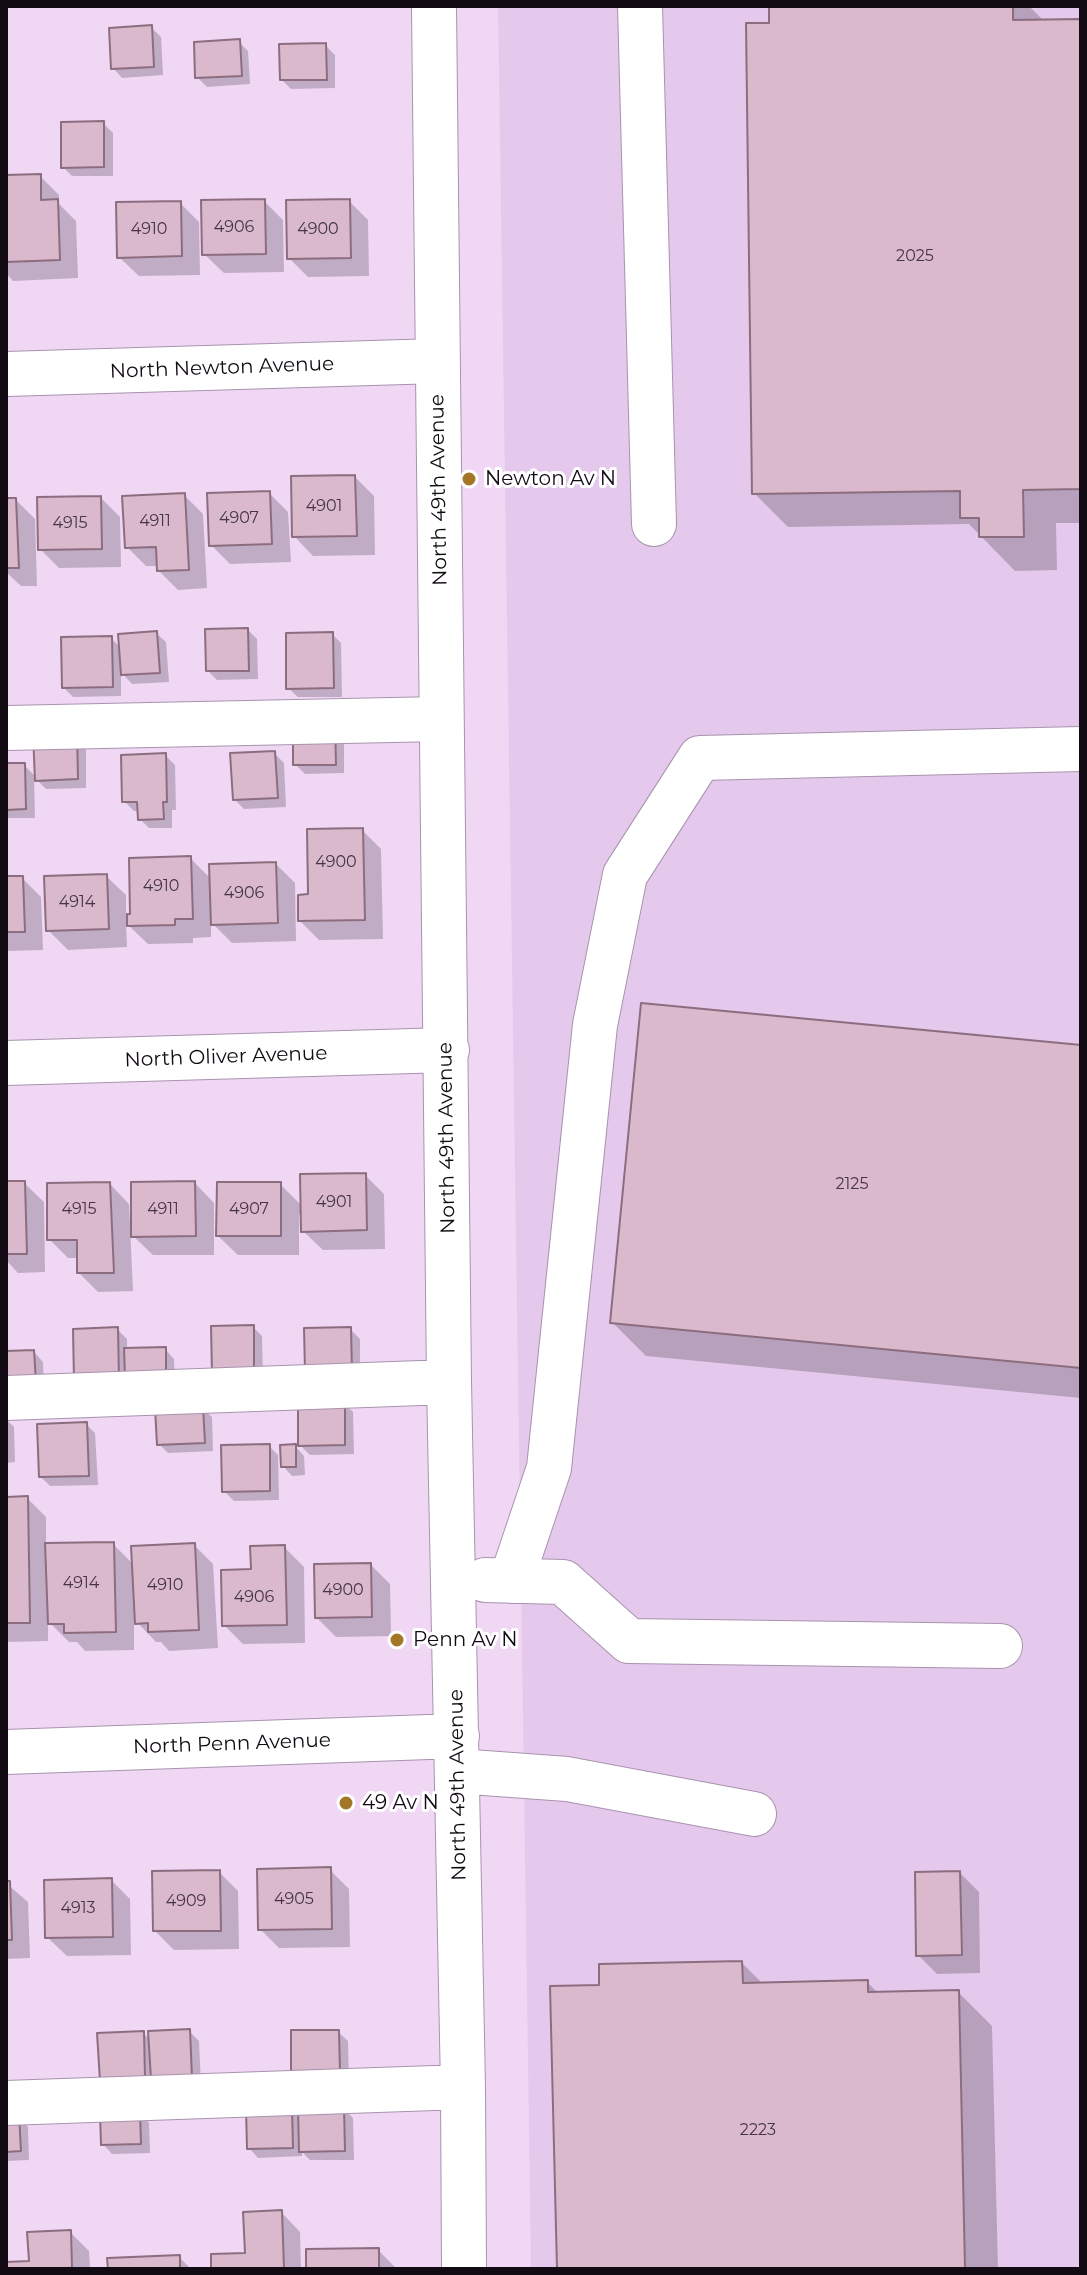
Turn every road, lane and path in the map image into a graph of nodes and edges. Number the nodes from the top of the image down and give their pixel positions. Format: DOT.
graph roads {
  1 [pos="434,6"];
  2 [pos="640,6"];
  3 [pos="438,361"];
  4 [pos="6,374"];
  5 [pos="654,524"];
  6 [pos="441,719"];
  7 [pos="6,728"];
  8 [pos="1081,749"];
  9 [pos="447,1050"];
  10 [pos="6,1063"];
  11 [pos="449,1382"];
  12 [pos="6,1398"];
  13 [pos="454,1579"];
  14 [pos="511,1581"];
  15 [pos="1000,1646"];
  16 [pos="6,1752"];
  17 [pos="457,1754"];
  18 [pos="754,1814"];
  19 [pos="463,2087"];
  20 [pos="6,2103"];
  21 [pos="464,2269"];
  1 -- 3 [label="street, North 49th Avenue"];
  2 -- 5 [label="street"];
  3 -- 4 [label="street, North Newton Avenue"];
  3 -- 6 [label="street, North 49th Avenue"];
  6 -- 7 [label="street"];
  6 -- 9 [label="street, North 49th Avenue"];
  8 -- 14 [label="street"];
  9 -- 10 [label="street, North Oliver Avenue"];
  9 -- 11 [label="street, North 49th Avenue"];
  11 -- 12 [label="street"];
  11 -- 13 [label="street, North 49th Avenue"];
  13 -- 14 [label="street"];
  13 -- 17 [label="street, North 49th Avenue"];
  14 -- 15 [label="street"];
  16 -- 17 [label="street, North Penn Avenue"];
  17 -- 18 [label="street, North Penn Avenue"];
  17 -- 19 [label="street, North 49th Avenue"];
  19 -- 20 [label="street"];
  19 -- 21 [label="street, North 49th Avenue"];
}
